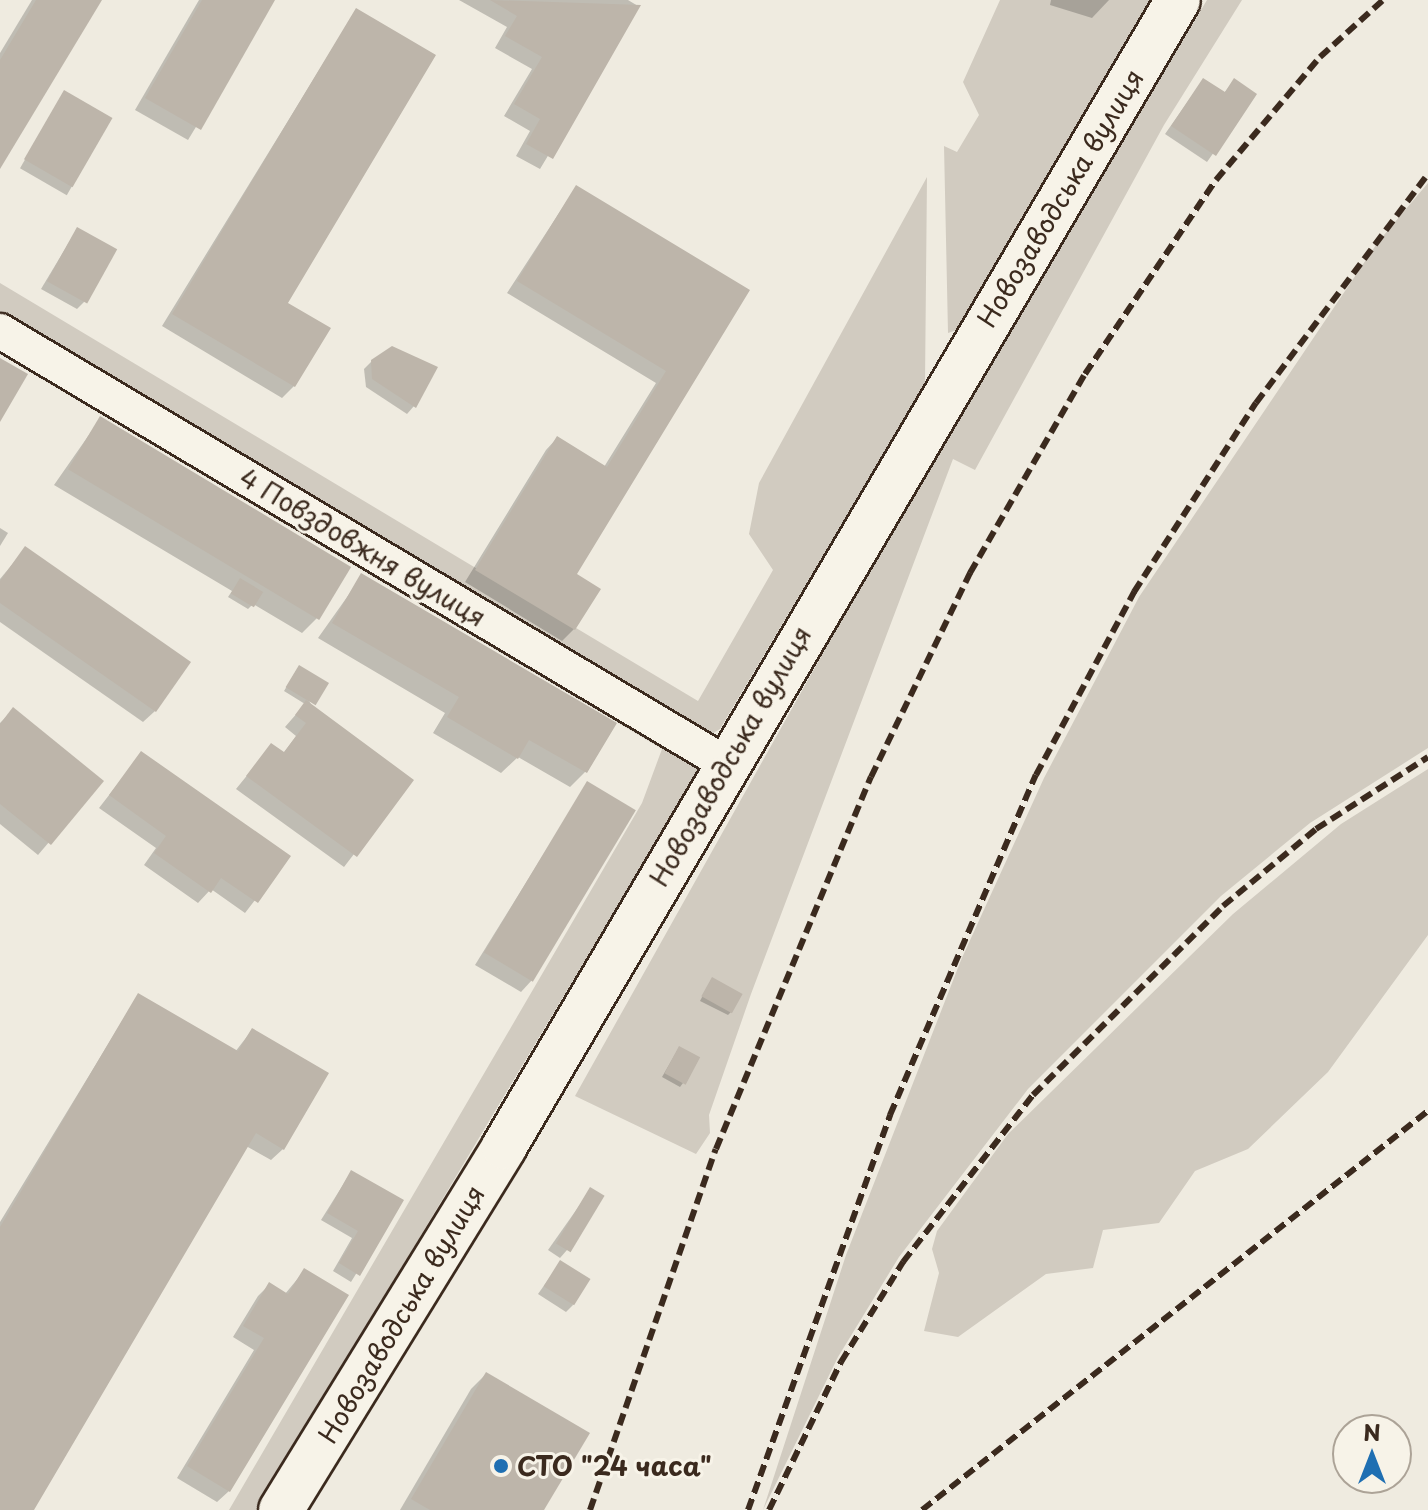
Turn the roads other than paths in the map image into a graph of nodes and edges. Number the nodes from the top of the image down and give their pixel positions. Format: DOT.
graph roads {
  1 [pos="1178,0"];
  2 [pos="0,331"];
  3 [pos="725,763"];
  4 [pos="281,1510"];
  1 -- 3 [label="street, Новозаводська вулиця"];
  2 -- 3 [label="street, 4 Повздовжня вулиця"];
  3 -- 4 [label="street, Новозаводська вулиця"];
}
